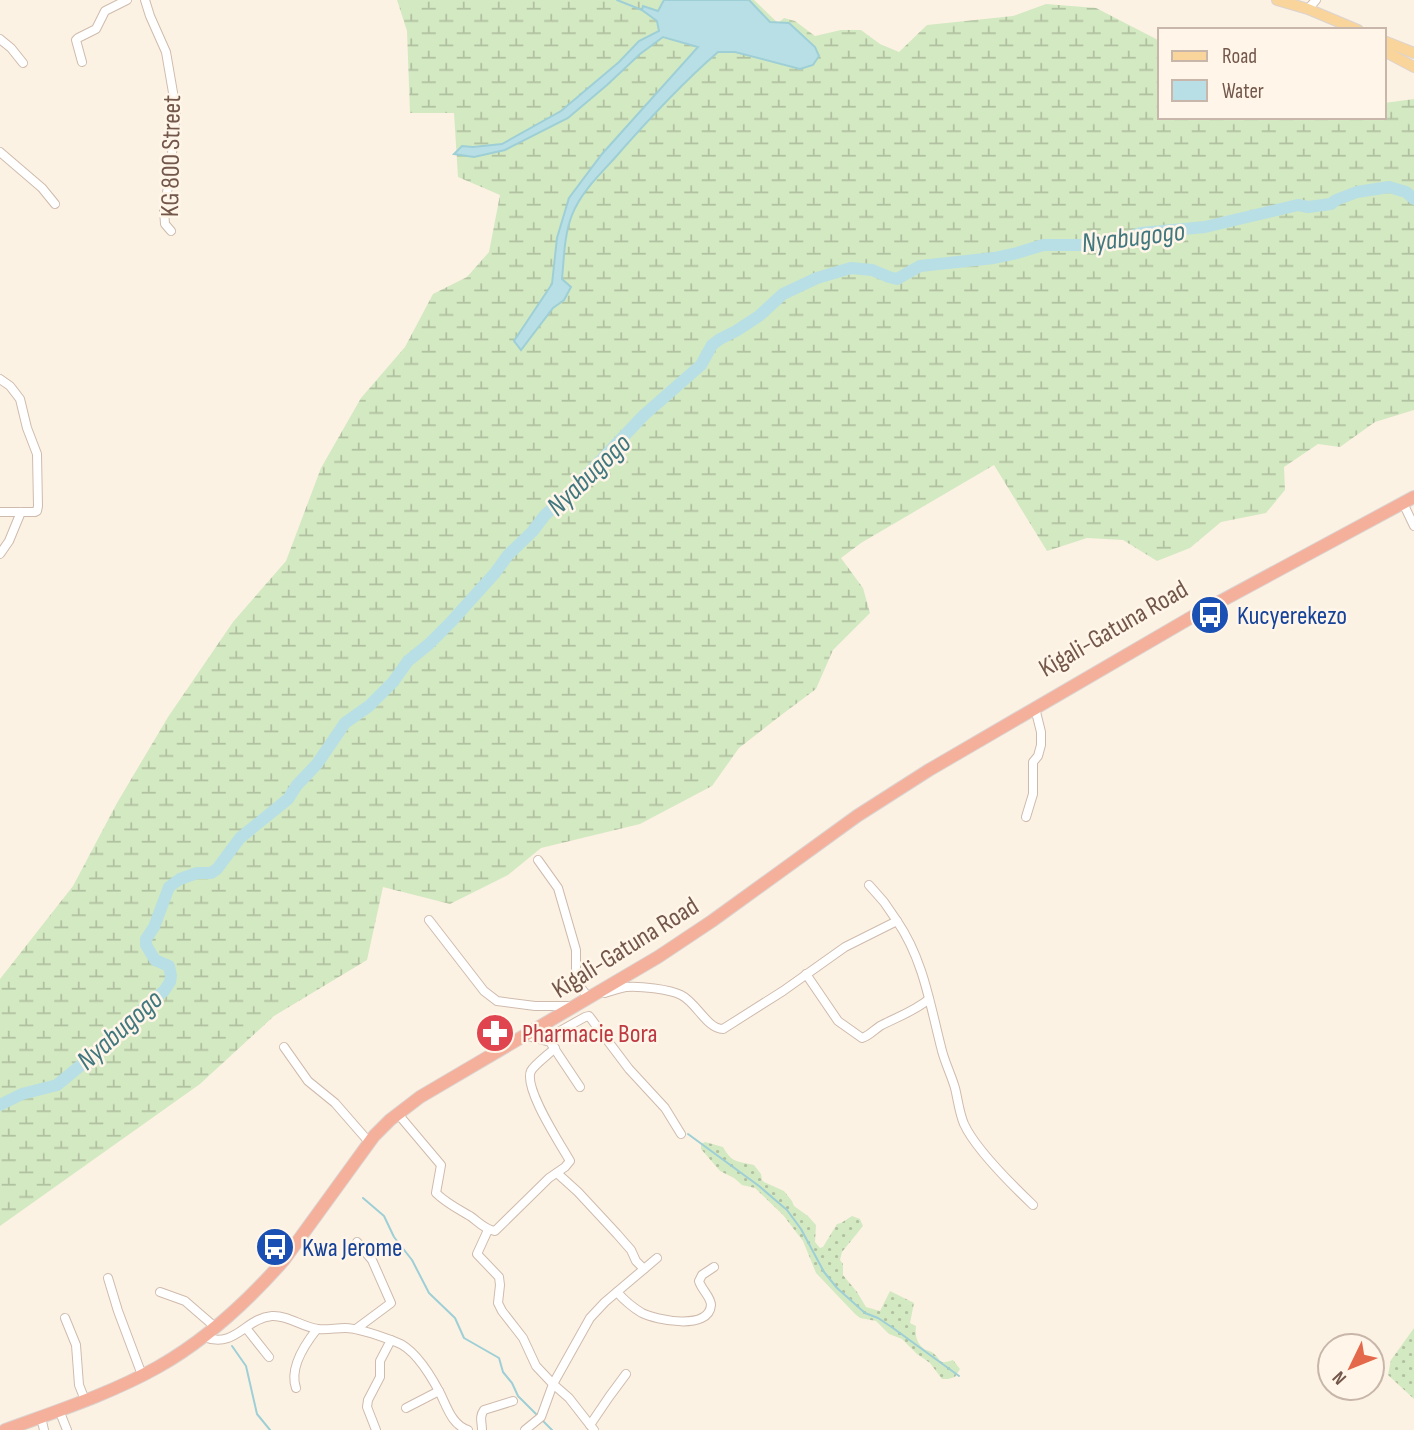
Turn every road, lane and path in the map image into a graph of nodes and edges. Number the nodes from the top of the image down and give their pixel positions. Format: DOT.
graph roads {
  1 [pos="127,0"];
  2 [pos="145,0"];
  3 [pos="1278,0"];
  4 [pos="1316,0"];
  5 [pos="1308,9"];
  6 [pos="1342,28"];
  7 [pos="1353,28"];
  8 [pos="0,39"];
  9 [pos="1386,42"];
  10 [pos="1386,52"];
  11 [pos="1414,53"];
  12 [pos="82,62"];
  13 [pos="23,63"];
  14 [pos="1414,67"];
  15 [pos="0,152"];
  16 [pos="55,204"];
  17 [pos="171,231"];
  18 [pos="0,379"];
  19 [pos="1414,490"];
  20 [pos="1408,500"];
  21 [pos="0,512"];
  22 [pos="21,512"];
  23 [pos="1414,526"];
  24 [pos="0,554"];
  25 [pos="1035,708"];
  26 [pos="952,757"];
  27 [pos="1026,817"];
  28 [pos="538,860"];
  29 [pos="869,886"];
  30 [pos="429,920"];
  31 [pos="897,921"];
  32 [pos="806,974"];
  33 [pos="587,997"];
  34 [pos="929,999"];
  35 [pos="573,1006"];
  36 [pos="524,1035"];
  37 [pos="544,1040"];
  38 [pos="284,1047"];
  39 [pos="555,1048"];
  40 [pos="580,1087"];
  41 [pos="398,1114"];
  42 [pos="681,1134"];
  43 [pos="369,1142"];
  44 [pos="557,1173"];
  45 [pos="1033,1205"];
  46 [pos="488,1230"];
  47 [pos="357,1242"];
  48 [pos="657,1258"];
  49 [pos="714,1267"];
  50 [pos="644,1269"];
  51 [pos="108,1278"];
  52 [pos="160,1292"];
  53 [pos="617,1292"];
  54 [pos="65,1318"];
  55 [pos="215,1327"];
  56 [pos="246,1328"];
  57 [pos="317,1329"];
  58 [pos="356,1329"];
  59 [pos="204,1337"];
  60 [pos="391,1340"];
  61 [pos="269,1357"];
  62 [pos="626,1374"];
  63 [pos="142,1376"];
  64 [pos="553,1384"];
  65 [pos="296,1388"];
  66 [pos="439,1391"];
  67 [pos="85,1400"];
  68 [pos="513,1401"];
  69 [pos="406,1408"];
  70 [pos="59,1410"];
  71 [pos="42,1423"];
  72 [pos="592,1428"];
  73 [pos="5,1430"];
  74 [pos="67,1430"];
  75 [pos="376,1430"];
  76 [pos="468,1430"];
  77 [pos="482,1430"];
  78 [pos="525,1430"];
  1 -- 12 [label="street"];
  2 -- 17 [label="street, KG 800 Street"];
  3 -- 5 [label="main road"];
  4 -- 5 [label="street"];
  5 -- 6 [label="main road"];
  5 -- 7 [label="main road"];
  8 -- 13 [label="street"];
  9 -- 11 [label="main road"];
  10 -- 14 [label="main road"];
  15 -- 16 [label="street"];
  18 -- 22 [label="street"];
  19 -- 26 [label="highway, Kigali-Gatuna Road"];
  20 -- 23 [label="street"];
  20 -- 25 [label="highway, Kigali-Gatuna Road"];
  21 -- 22 [label="street"];
  22 -- 24 [label="street"];
  25 -- 26 [label="highway, Kigali-Gatuna Road"];
  25 -- 27 [label="street"];
  26 -- 33 [label="highway, Kigali-Gatuna Road"];
  28 -- 33 [label="street"];
  29 -- 31 [label="street"];
  30 -- 35 [label="street"];
  31 -- 32 [label="street"];
  31 -- 34 [label="street"];
  32 -- 33 [label="street"];
  32 -- 34 [label="street"];
  33 -- 35 [label="highway, Kigali-Gatuna Road"];
  34 -- 45 [label="street"];
  35 -- 36 [label="highway, Kigali-Gatuna Road"];
  36 -- 37 [label="street"];
  36 -- 41 [label="highway, Kigali-Gatuna Road"];
  37 -- 39 [label="street"];
  37 -- 42 [label="street"];
  38 -- 43 [label="street"];
  39 -- 40 [label="street"];
  39 -- 44 [label="street"];
  41 -- 43 [label="highway, Kigali-Gatuna Road"];
  41 -- 46 [label="street"];
  43 -- 55 [label="highway, Kigali-Gatuna Road"];
  44 -- 46 [label="street"];
  44 -- 50 [label="street"];
  46 -- 64 [label="street"];
  47 -- 58 [label="street"];
  48 -- 50 [label="street"];
  49 -- 53 [label="street"];
  50 -- 53 [label="street"];
  51 -- 63 [label="street"];
  52 -- 55 [label="street"];
  53 -- 64 [label="street"];
  54 -- 67 [label="street"];
  55 -- 59 [label="highway, Kigali-Gatuna Road"];
  56 -- 57 [label="street"];
  56 -- 59 [label="street"];
  56 -- 61 [label="street"];
  57 -- 58 [label="street"];
  57 -- 65 [label="street"];
  58 -- 60 [label="street"];
  59 -- 63 [label="highway, Kigali-Gatuna Road"];
  60 -- 66 [label="street"];
  60 -- 75 [label="street"];
  62 -- 72 [label="street"];
  63 -- 67 [label="highway, Kigali-Gatuna Road"];
  64 -- 72 [label="street"];
  64 -- 78 [label="street"];
  66 -- 69 [label="street"];
  66 -- 76 [label="street"];
  67 -- 70 [label="highway, Kigali-Gatuna Road"];
  68 -- 77 [label="street"];
  70 -- 71 [label="highway, Kigali-Gatuna Road"];
  70 -- 74 [label="street"];
  71 -- 73 [label="highway, Kigali-Gatuna Road"];
}
